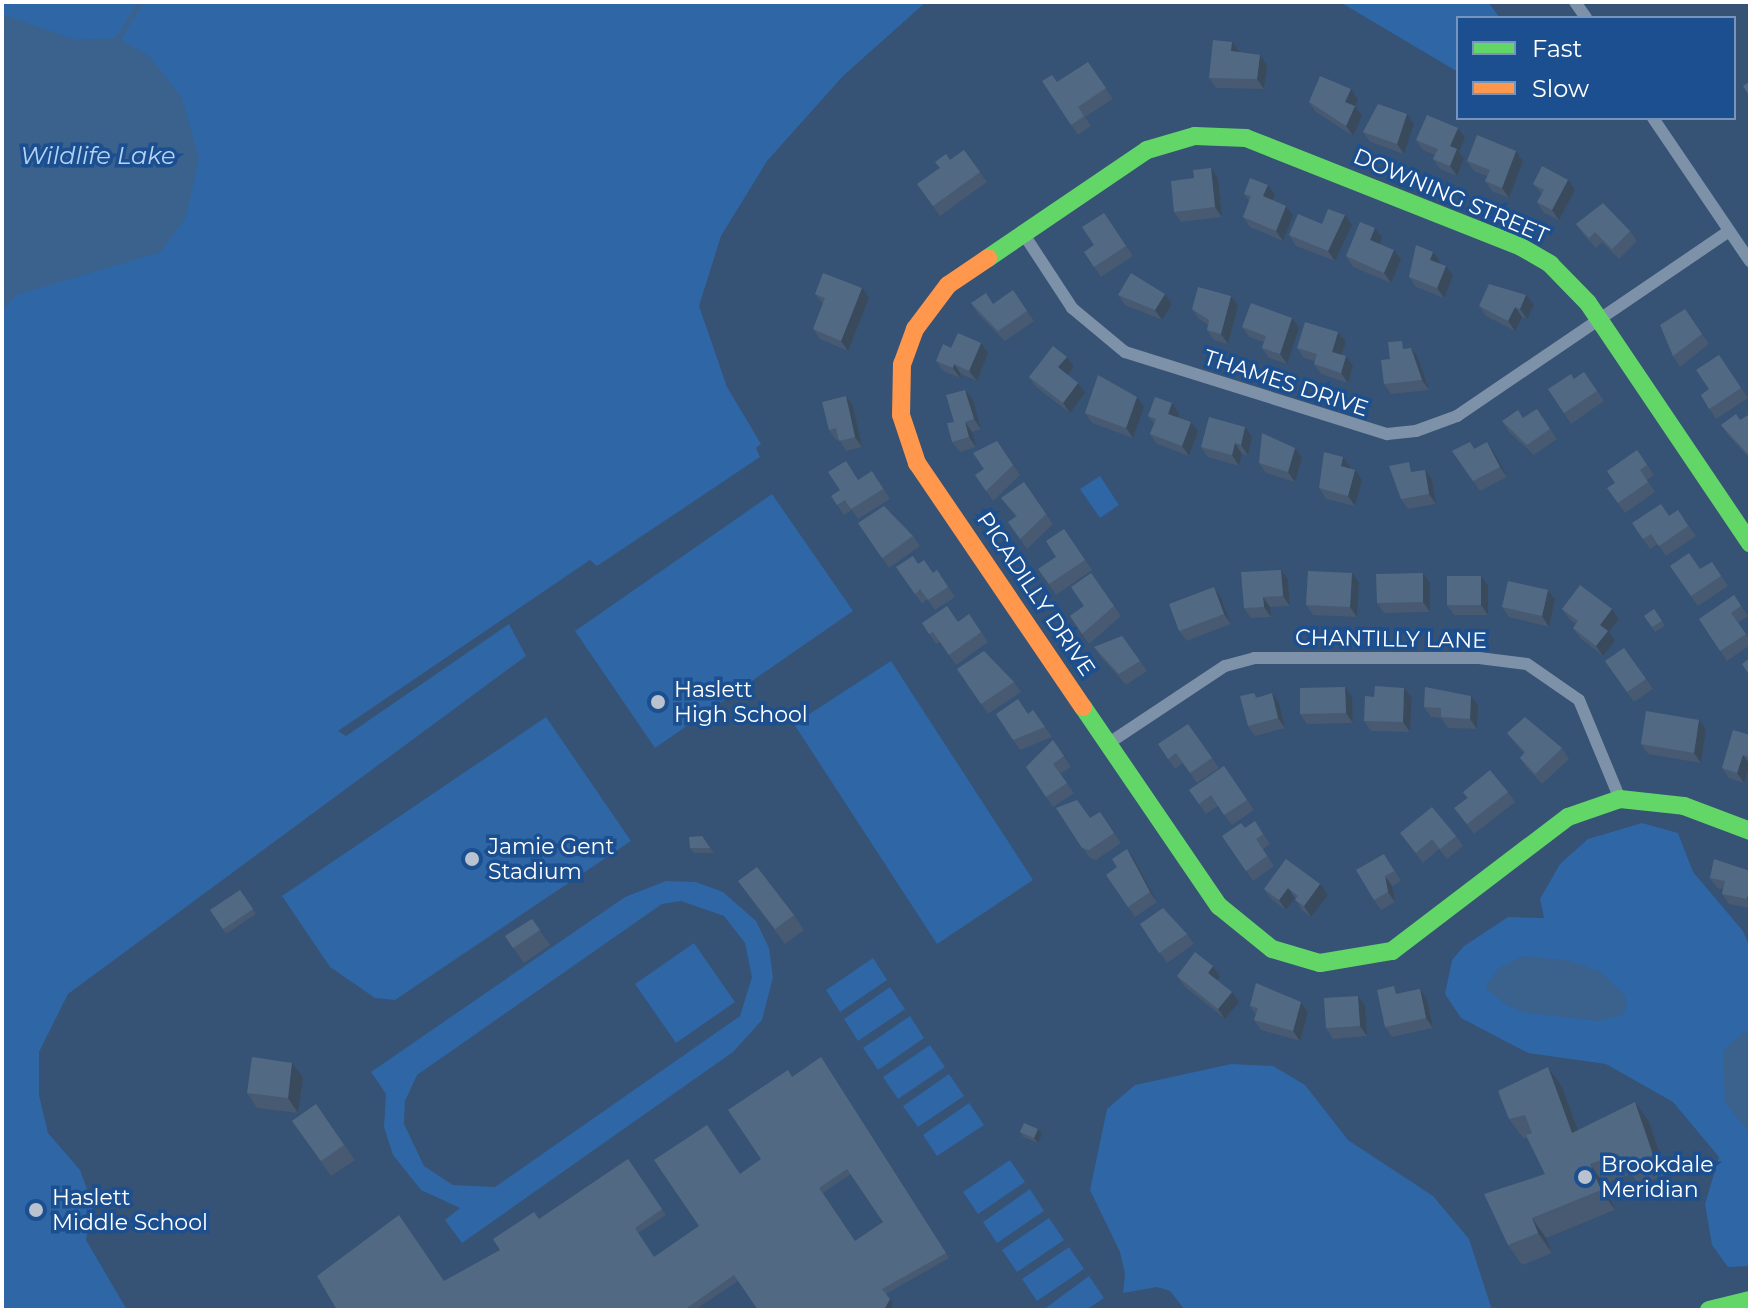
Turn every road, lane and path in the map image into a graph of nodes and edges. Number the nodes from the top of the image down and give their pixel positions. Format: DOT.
graph roads {
  1 [pos="1654,120"];
  2 [pos="1729,231"];
  3 [pos="1023,233"];
  4 [pos="1750,261"];
  5 [pos="1600,319"];
  6 [pos="1750,543"];
  7 [pos="1109,743"];
  8 [pos="1620,799"];
  9 [pos="1750,831"];
  10 [pos="1750,1300"];
  11 [pos="1709,1310"];
  1 -- 2 [label="street"];
  2 -- 4 [label="street"];
  2 -- 5 [label="street, THAMES DRIVE"];
  3 -- 5 [label="street, DOWNING STREET"];
  3 -- 5 [label="street, THAMES DRIVE"];
  3 -- 7 [label="street, PICADILLY DRIVE"];
  5 -- 6 [label="street, DOWNING STREET"];
  7 -- 8 [label="street, CHANTILLY LANE"];
  7 -- 8 [label="street, PICADILLY DRIVE"];
  8 -- 9 [label="street"];
  10 -- 11 [label="street"];
}
